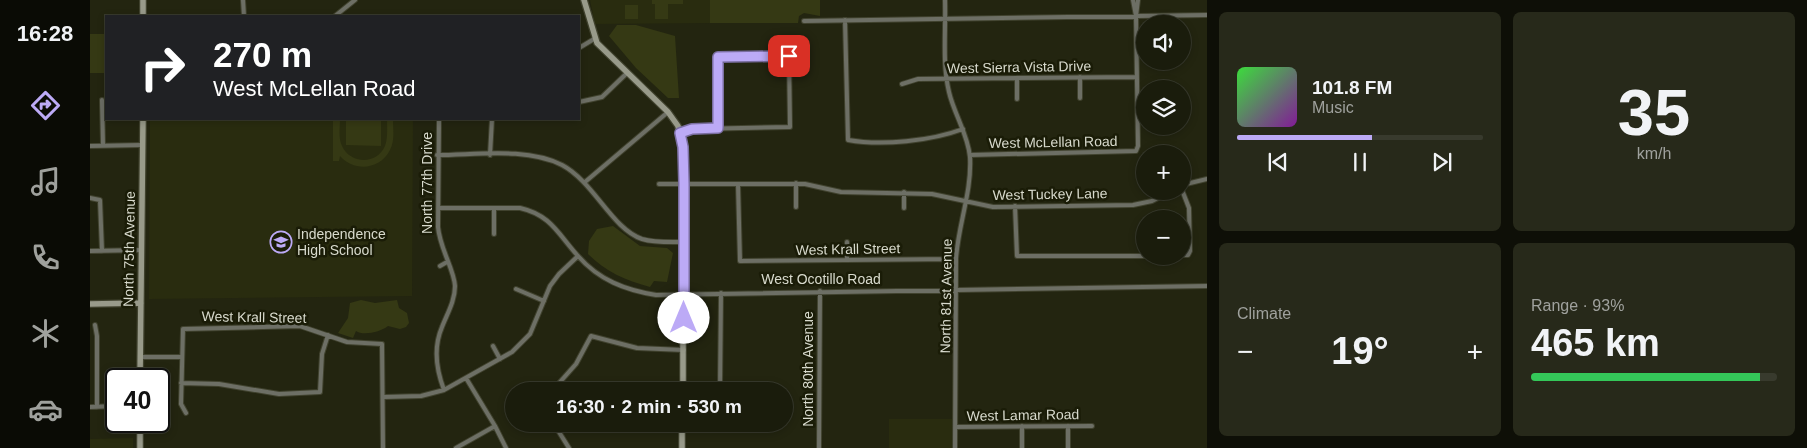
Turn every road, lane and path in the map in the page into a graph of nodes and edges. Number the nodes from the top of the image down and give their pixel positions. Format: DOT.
graph roads {
  1 [pos="143,0"];
  2 [pos="243,0"];
  3 [pos="355,0"];
  4 [pos="584,0"];
  5 [pos="945,0"];
  6 [pos="1133,0"];
  7 [pos="1138,0"];
  8 [pos="143,15"];
  9 [pos="244,15"];
  10 [pos="336,15"];
  11 [pos="1136,15"];
  12 [pos="1191,15"];
  13 [pos="1207,15"];
  14 [pos="1136,16"];
  15 [pos="946,19"];
  16 [pos="845,20"];
  17 [pos="804,21"];
  18 [pos="594,39"];
  19 [pos="580,47"];
  20 [pos="1136,70"];
  21 [pos="626,74"];
  22 [pos="1080,77"];
  23 [pos="1136,77"];
  24 [pos="1017,78"];
  25 [pos="947,79"];
  26 [pos="902,84"];
  27 [pos="1080,98"];
  28 [pos="1017,99"];
  29 [pos="102,100"];
  30 [pos="580,102"];
  31 [pos="668,112"];
  32 [pos="143,120"];
  33 [pos="439,120"];
  34 [pos="492,120"];
  35 [pos="718,128"];
  36 [pos="963,129"];
  37 [pos="680,133"];
  38 [pos="103,145"];
  39 [pos="142,145"];
  40 [pos="90,146"];
  41 [pos="437,155"];
  42 [pos="490,155"];
  43 [pos="970,155"];
  44 [pos="1207,179"];
  45 [pos="585,182"];
  46 [pos="796,183"];
  47 [pos="1191,183"];
  48 [pos="659,184"];
  49 [pos="684,184"];
  50 [pos="738,184"];
  51 [pos="904,192"];
  52 [pos="90,198"];
  53 [pos="1154,200"];
  54 [pos="965,202"];
  55 [pos="1015,206"];
  56 [pos="796,207"];
  57 [pos="438,208"];
  58 [pos="494,208"];
  59 [pos="904,208"];
  60 [pos="494,234"];
  61 [pos="684,242"];
  62 [pos="847,242"];
  63 [pos="142,250"];
  64 [pos="90,251"];
  65 [pos="102,251"];
  66 [pos="578,256"];
  67 [pos="1136,256"];
  68 [pos="847,260"];
  69 [pos="956,260"];
  70 [pos="447,262"];
  71 [pos="440,266"];
  72 [pos="1207,286"];
  73 [pos="516,289"];
  74 [pos="820,291"];
  75 [pos="955,291"];
  76 [pos="721,293"];
  77 [pos="683,295"];
  78 [pos="544,300"];
  79 [pos="141,303"];
  80 [pos="90,304"];
  81 [pos="95,325"];
  82 [pos="328,335"];
  83 [pos="493,346"];
  84 [pos="684,350"];
  85 [pos="140,357"];
  86 [pos="181,357"];
  87 [pos="500,359"];
  88 [pos="140,368"];
  89 [pos="466,378"];
  90 [pos="560,382"];
  91 [pos="683,382"];
  92 [pos="720,382"];
  93 [pos="181,383"];
  94 [pos="444,390"];
  95 [pos="384,397"];
  96 [pos="97,406"];
  97 [pos="105,406"];
  98 [pos="90,407"];
  99 [pos="186,413"];
  100 [pos="495,426"];
  101 [pos="1022,426"];
  102 [pos="1068,426"];
  103 [pos="1092,426"];
  104 [pos="955,427"];
  105 [pos="559,432"];
  106 [pos="682,432"];
  107 [pos="140,433"];
  108 [pos="140,448"];
  109 [pos="383,448"];
  110 [pos="456,448"];
  111 [pos="506,448"];
  112 [pos="569,448"];
  113 [pos="682,448"];
  114 [pos="819,448"];
  115 [pos="955,448"];
  116 [pos="1022,448"];
  117 [pos="1068,448"];
  1 -- 8 [label="street"];
  2 -- 9 [label="street"];
  3 -- 10 [label="street"];
  4 -- 18 [label="street"];
  5 -- 15 [label="street, North 81st Avenue"];
  6 -- 14 [label="street"];
  7 -- 11 [label="street"];
  12 -- 13 [label="street"];
  14 -- 15 [label="street"];
  15 -- 16 [label="street"];
  15 -- 25 [label="street, North 81st Avenue"];
  16 -- 17 [label="street"];
  16 -- 36 [label="street"];
  18 -- 19 [label="street"];
  18 -- 21 [label="street"];
  20 -- 23 [label="street"];
  21 -- 30 [label="street"];
  21 -- 31 [label="street"];
  22 -- 23 [label="street, West Sierra Vista Drive"];
  22 -- 24 [label="street, West Sierra Vista Drive"];
  22 -- 27 [label="street"];
  23 -- 43 [label="street, West McLellan Road"];
  24 -- 25 [label="street, West Sierra Vista Drive"];
  24 -- 28 [label="street"];
  25 -- 26 [label="street, West Sierra Vista Drive"];
  25 -- 36 [label="street, North 81st Avenue"];
  29 -- 38 [label="street"];
  31 -- 37 [label="street"];
  31 -- 45 [label="street"];
  32 -- 39 [label="street, North 75th Avenue"];
  33 -- 41 [label="street, North 77th Drive"];
  34 -- 42 [label="street"];
  35 -- 35 [label="street"];
  35 -- 37 [label="street"];
  36 -- 43 [label="street, North 81st Avenue"];
  37 -- 49 [label="street"];
  38 -- 39 [label="street"];
  38 -- 40 [label="street"];
  39 -- 63 [label="street, North 75th Avenue"];
  41 -- 42 [label="street"];
  41 -- 57 [label="street, North 77th Drive"];
  42 -- 45 [label="street"];
  43 -- 54 [label="street, North 81st Avenue"];
  44 -- 47 [label="street"];
  45 -- 61 [label="street"];
  46 -- 50 [label="street, West Tuckey Lane"];
  46 -- 51 [label="street, West Tuckey Lane"];
  46 -- 56 [label="street"];
  48 -- 49 [label="street, West Tuckey Lane"];
  49 -- 50 [label="street, West Tuckey Lane"];
  49 -- 61 [label="street"];
  50 -- 68 [label="street, West Krall Street"];
  51 -- 54 [label="street, West Tuckey Lane"];
  51 -- 59 [label="street"];
  52 -- 65 [label="street"];
  53 -- 55 [label="street, West Tuckey Lane"];
  54 -- 55 [label="street, West Tuckey Lane"];
  54 -- 69 [label="street, North 81st Avenue"];
  55 -- 67 [label="street"];
  57 -- 58 [label="street"];
  57 -- 70 [label="street, North 77th Drive"];
  58 -- 60 [label="street"];
  58 -- 66 [label="street"];
  61 -- 77 [label="street"];
  62 -- 68 [label="street"];
  63 -- 65 [label="street"];
  63 -- 79 [label="street, North 75th Avenue"];
  64 -- 65 [label="street"];
  66 -- 77 [label="street, West Ocotillo Road"];
  66 -- 78 [label="street"];
  68 -- 69 [label="street, West Krall Street"];
  69 -- 75 [label="street, North 81st Avenue"];
  70 -- 71 [label="street"];
  70 -- 94 [label="street, North 77th Drive"];
  72 -- 75 [label="street, West Ocotillo Road"];
  73 -- 78 [label="street"];
  74 -- 75 [label="street, West Ocotillo Road"];
  74 -- 76 [label="street, West Ocotillo Road"];
  74 -- 114 [label="street, North 80th Avenue"];
  75 -- 104 [label="street, North 81st Avenue"];
  76 -- 77 [label="street, West Ocotillo Road"];
  76 -- 92 [label="street"];
  77 -- 84 [label="street"];
  78 -- 87 [label="street"];
  79 -- 80 [label="street"];
  79 -- 85 [label="street, North 75th Avenue"];
  81 -- 96 [label="street"];
  82 -- 86 [label="street, West Krall Street"];
  82 -- 93 [label="street"];
  82 -- 95 [label="street, West Krall Street"];
  83 -- 87 [label="street"];
  84 -- 90 [label="street"];
  84 -- 91 [label="street"];
  85 -- 86 [label="street"];
  85 -- 88 [label="street, North 75th Avenue"];
  86 -- 93 [label="street"];
  87 -- 89 [label="street"];
  89 -- 94 [label="street"];
  89 -- 100 [label="street"];
  93 -- 99 [label="street"];
  94 -- 95 [label="street"];
  95 -- 109 [label="street"];
  96 -- 97 [label="street"];
  96 -- 98 [label="street"];
  100 -- 110 [label="street"];
  100 -- 111 [label="street"];
  101 -- 102 [label="street, West Lamar Road"];
  101 -- 104 [label="street, West Lamar Road"];
  101 -- 116 [label="street"];
  102 -- 103 [label="street, West Lamar Road"];
  102 -- 117 [label="street"];
  104 -- 115 [label="street, North 81st Avenue"];
  105 -- 112 [label="street"];
  106 -- 113 [label="street"];
  107 -- 108 [label="street"];
}
